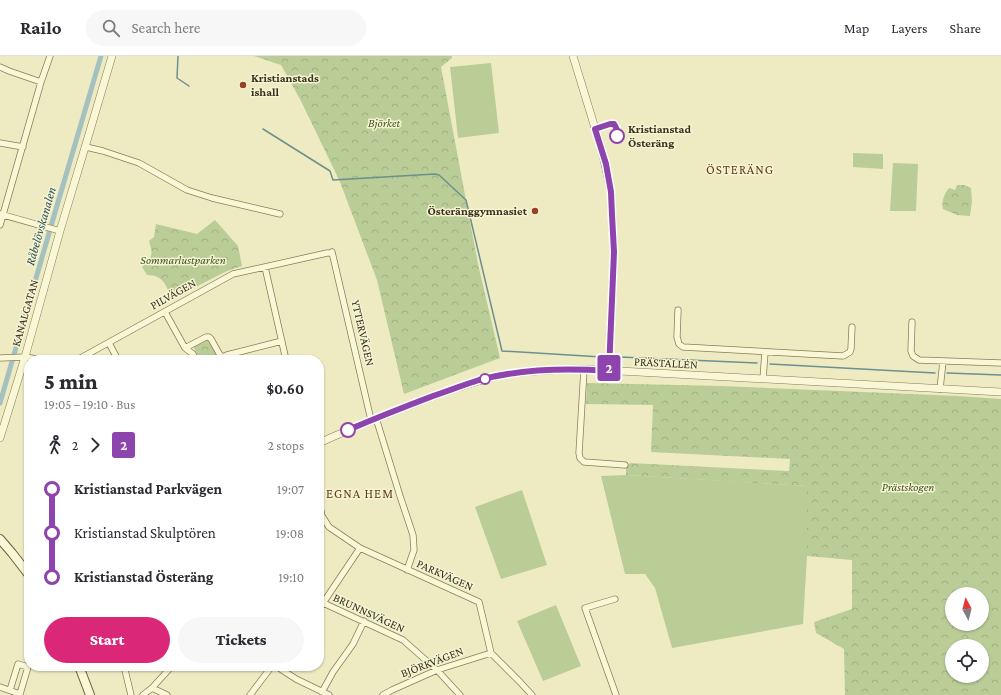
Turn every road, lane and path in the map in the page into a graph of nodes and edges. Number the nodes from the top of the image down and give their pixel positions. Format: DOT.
graph roads {
  1 [pos="50,56"];
  2 [pos="112,56"];
  3 [pos="573,56"];
  4 [pos="0,67"];
  5 [pos="41,82"];
  6 [pos="0,143"];
  7 [pos="23,147"];
  8 [pos="86,147"];
  9 [pos="1,214"];
  10 [pos="280,214"];
  11 [pos="0,225"];
  12 [pos="56,230"];
  13 [pos="332,252"];
  14 [pos="265,267"];
  15 [pos="678,310"];
  16 [pos="165,312"];
  17 [pos="912,322"];
  18 [pos="852,327"];
  19 [pos="282,341"];
  20 [pos="109,343"];
  21 [pos="185,348"];
  22 [pos="764,352"];
  23 [pos="25,355"];
  24 [pos="86,355"];
  25 [pos="115,355"];
  26 [pos="194,355"];
  27 [pos="220,355"];
  28 [pos="227,355"];
  29 [pos="285,355"];
  30 [pos="24,357"];
  31 [pos="0,358"];
  32 [pos="943,361"];
  33 [pos="1001,363"];
  34 [pos="584,369"];
  35 [pos="609,371"];
  36 [pos="763,379"];
  37 [pos="940,389"];
  38 [pos="1001,392"];
  39 [pos="374,419"];
  40 [pos="0,438"];
  41 [pos="324,441"];
  42 [pos="625,464"];
  43 [pos="324,519"];
  44 [pos="0,539"];
  45 [pos="360,548"];
  46 [pos="24,567"];
  47 [pos="407,570"];
  48 [pos="324,598"];
  49 [pos="614,599"];
  50 [pos="324,603"];
  51 [pos="364,622"];
  52 [pos="490,653"];
  53 [pos="24,666"];
  54 [pos="437,670"];
  55 [pos="27,671"];
  56 [pos="81,671"];
  57 [pos="125,671"];
  58 [pos="167,671"];
  59 [pos="268,671"];
  60 [pos="284,671"];
  61 [pos="0,687"];
  62 [pos="152,688"];
  63 [pos="10,690"];
  64 [pos="322,692"];
  65 [pos="90,695"];
  66 [pos="131,695"];
  67 [pos="143,695"];
  68 [pos="167,695"];
  69 [pos="250,695"];
  70 [pos="329,695"];
  71 [pos="383,695"];
  72 [pos="460,695"];
  73 [pos="532,695"];
  74 [pos="616,695"];
  1 -- 5 [label="street"];
  2 -- 8 [label="street, KANALGATAN"];
  3 -- 35 [label="street"];
  4 -- 5 [label="street"];
  5 -- 7 [label="street"];
  6 -- 7 [label="street"];
  7 -- 9 [label="street"];
  8 -- 10 [label="street"];
  8 -- 12 [label="street, KANALGATAN"];
  9 -- 11 [label="street"];
  9 -- 12 [label="street"];
  12 -- 23 [label="street, KANALGATAN"];
  13 -- 14 [label="street, PILVÄGEN"];
  13 -- 39 [label="street, YTTERVÄGEN"];
  14 -- 16 [label="street, PILVÄGEN"];
  14 -- 19 [label="street"];
  15 -- 22 [label="street"];
  16 -- 20 [label="street, PILVÄGEN"];
  16 -- 21 [label="street"];
  17 -- 32 [label="street"];
  18 -- 22 [label="street"];
  19 -- 28 [label="street"];
  19 -- 29 [label="street"];
  20 -- 24 [label="street, PILVÄGEN"];
  20 -- 25 [label="street"];
  21 -- 26 [label="street"];
  21 -- 27 [label="street"];
  22 -- 36 [label="street"];
  30 -- 31 [label="street"];
  30 -- 40 [label="street, KANALGATAN"];
  32 -- 33 [label="street"];
  32 -- 37 [label="street"];
  34 -- 35 [label="street, PRÄSTALLÉN"];
  34 -- 39 [label="street, PRÄSTALLÉN"];
  34 -- 42 [label="street"];
  35 -- 36 [label="street, PRÄSTALLÉN"];
  36 -- 37 [label="street, PRÄSTALLÉN"];
  37 -- 38 [label="street, PRÄSTALLÉN"];
  39 -- 41 [label="street, PRÄSTALLÉN"];
  39 -- 47 [label="street, YTTERVÄGEN"];
  43 -- 45 [label="street, PARKVÄGEN"];
  44 -- 46 [label="main road"];
  45 -- 47 [label="street, PARKVÄGEN"];
  45 -- 48 [label="street"];
  47 -- 52 [label="street, PARKVÄGEN"];
  49 -- 74 [label="street"];
  50 -- 51 [label="street, BRUNNSVÄGEN"];
  51 -- 54 [label="street, BRUNNSVÄGEN"];
  51 -- 64 [label="street"];
  52 -- 54 [label="street, BJÖRKVÄGEN"];
  52 -- 73 [label="street"];
  53 -- 63 [label="street"];
  54 -- 71 [label="street, BJÖRKVÄGEN"];
  54 -- 72 [label="street, BRUNNSVÄGEN"];
  55 -- 63 [label="street"];
  56 -- 65 [label="main road"];
  57 -- 66 [label="street"];
  58 -- 62 [label="street"];
  59 -- 69 [label="street"];
  60 -- 64 [label="street"];
  61 -- 63 [label="street"];
  62 -- 67 [label="street"];
  62 -- 68 [label="street"];
  64 -- 70 [label="street"];
}
